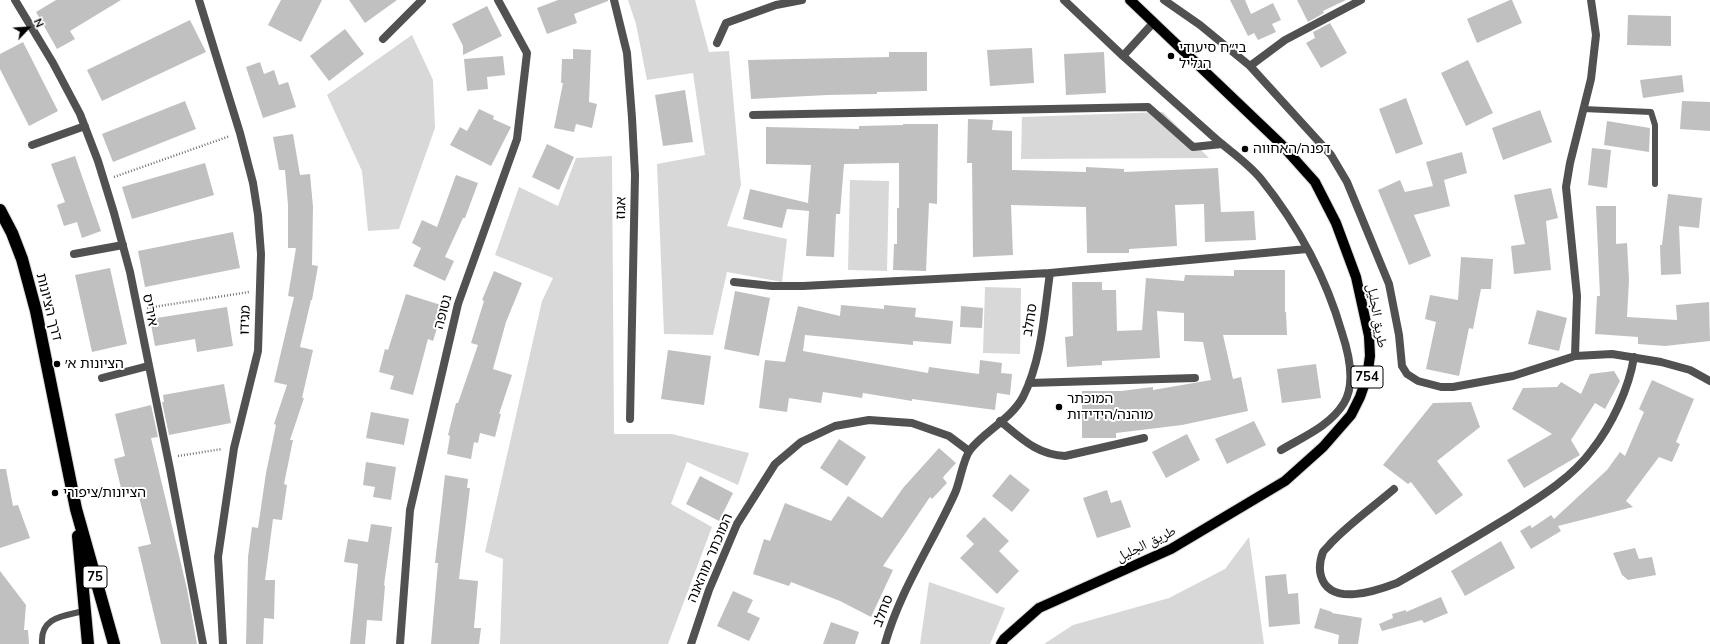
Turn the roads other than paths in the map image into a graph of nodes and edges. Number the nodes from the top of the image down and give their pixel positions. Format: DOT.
graph roads {
  1 [pos="15,0"];
  2 [pos="199,0"];
  3 [pos="422,0"];
  4 [pos="498,0"];
  5 [pos="614,0"];
  6 [pos="802,0"];
  7 [pos="1064,0"];
  8 [pos="1130,0"];
  9 [pos="1164,0"];
  10 [pos="1361,0"];
  11 [pos="1591,0"];
  12 [pos="775,3"];
  13 [pos="1154,22"];
  14 [pos="383,39"];
  15 [pos="717,43"];
  16 [pos="1123,56"];
  17 [pos="1250,66"];
  18 [pos="1583,109"];
  19 [pos="753,115"];
  20 [pos="85,126"];
  21 [pos="1222,144"];
  22 [pos="32,145"];
  23 [pos="1654,184"];
  24 [pos="0,210"];
  25 [pos="123,245"];
  26 [pos="1307,249"];
  27 [pos="74,254"];
  28 [pos="1050,273"];
  29 [pos="734,282"];
  30 [pos="1575,356"];
  31 [pos="1634,357"];
  32 [pos="148,366"];
  33 [pos="102,378"];
  34 [pos="1195,378"];
  35 [pos="1710,380"];
  36 [pos="1029,383"];
  37 [pos="630,419"];
  38 [pos="1000,421"];
  39 [pos="1144,438"];
  40 [pos="1281,450"];
  41 [pos="969,451"];
  42 [pos="1394,489"];
  43 [pos="76,509"];
  44 [pos="84,612"];
  45 [pos="42,644"];
  46 [pos="88,644"];
  47 [pos="114,644"];
  48 [pos="202,644"];
  49 [pos="223,644"];
  50 [pos="400,644"];
  51 [pos="691,644"];
  52 [pos="885,644"];
  53 [pos="1001,644"];
  1 -- 20 [label="street, איריס"];
  2 -- 49 [label="street, מגידו"];
  3 -- 14 [label="street"];
  4 -- 50 [label="street, נטופה"];
  5 -- 37 [label="street, אגוז"];
  6 -- 12 [label="street"];
  7 -- 16 [label="street"];
  8 -- 13 [label="main road, طريق الجليل / 754"];
  9 -- 17 [label="street"];
  10 -- 17 [label="street"];
  11 -- 18 [label="street"];
  12 -- 15 [label="street"];
  13 -- 16 [label="street"];
  13 -- 53 [label="main road, طريق الجليل / 754"];
  16 -- 21 [label="street"];
  17 -- 30 [label="street"];
  18 -- 23 [label="lane"];
  18 -- 30 [label="street"];
  19 -- 21 [label="street"];
  20 -- 22 [label="street"];
  20 -- 25 [label="street, איריס"];
  21 -- 26 [label="street"];
  24 -- 43 [label="highway, דרך הציונות / 75"];
  25 -- 27 [label="street"];
  25 -- 32 [label="street, איריס"];
  26 -- 28 [label="street"];
  26 -- 40 [label="street"];
  28 -- 29 [label="street"];
  28 -- 36 [label="street, סחלב"];
  30 -- 31 [label="street"];
  31 -- 35 [label="street"];
  31 -- 42 [label="street"];
  32 -- 33 [label="street"];
  32 -- 48 [label="street, איריס"];
  34 -- 36 [label="street"];
  36 -- 38 [label="street, סחלב"];
  38 -- 39 [label="street"];
  38 -- 41 [label="street, סחלב"];
  41 -- 51 [label="street, המוכתר מוהאנה"];
  41 -- 52 [label="street, סחלב"];
  43 -- 44 [label="highway, דרך הציונות / 75"];
  43 -- 47 [label="highway, דרך הציונות / 75"];
  44 -- 45 [label="lane"];
  44 -- 46 [label="highway, דרך הציונות / 75"];
}
